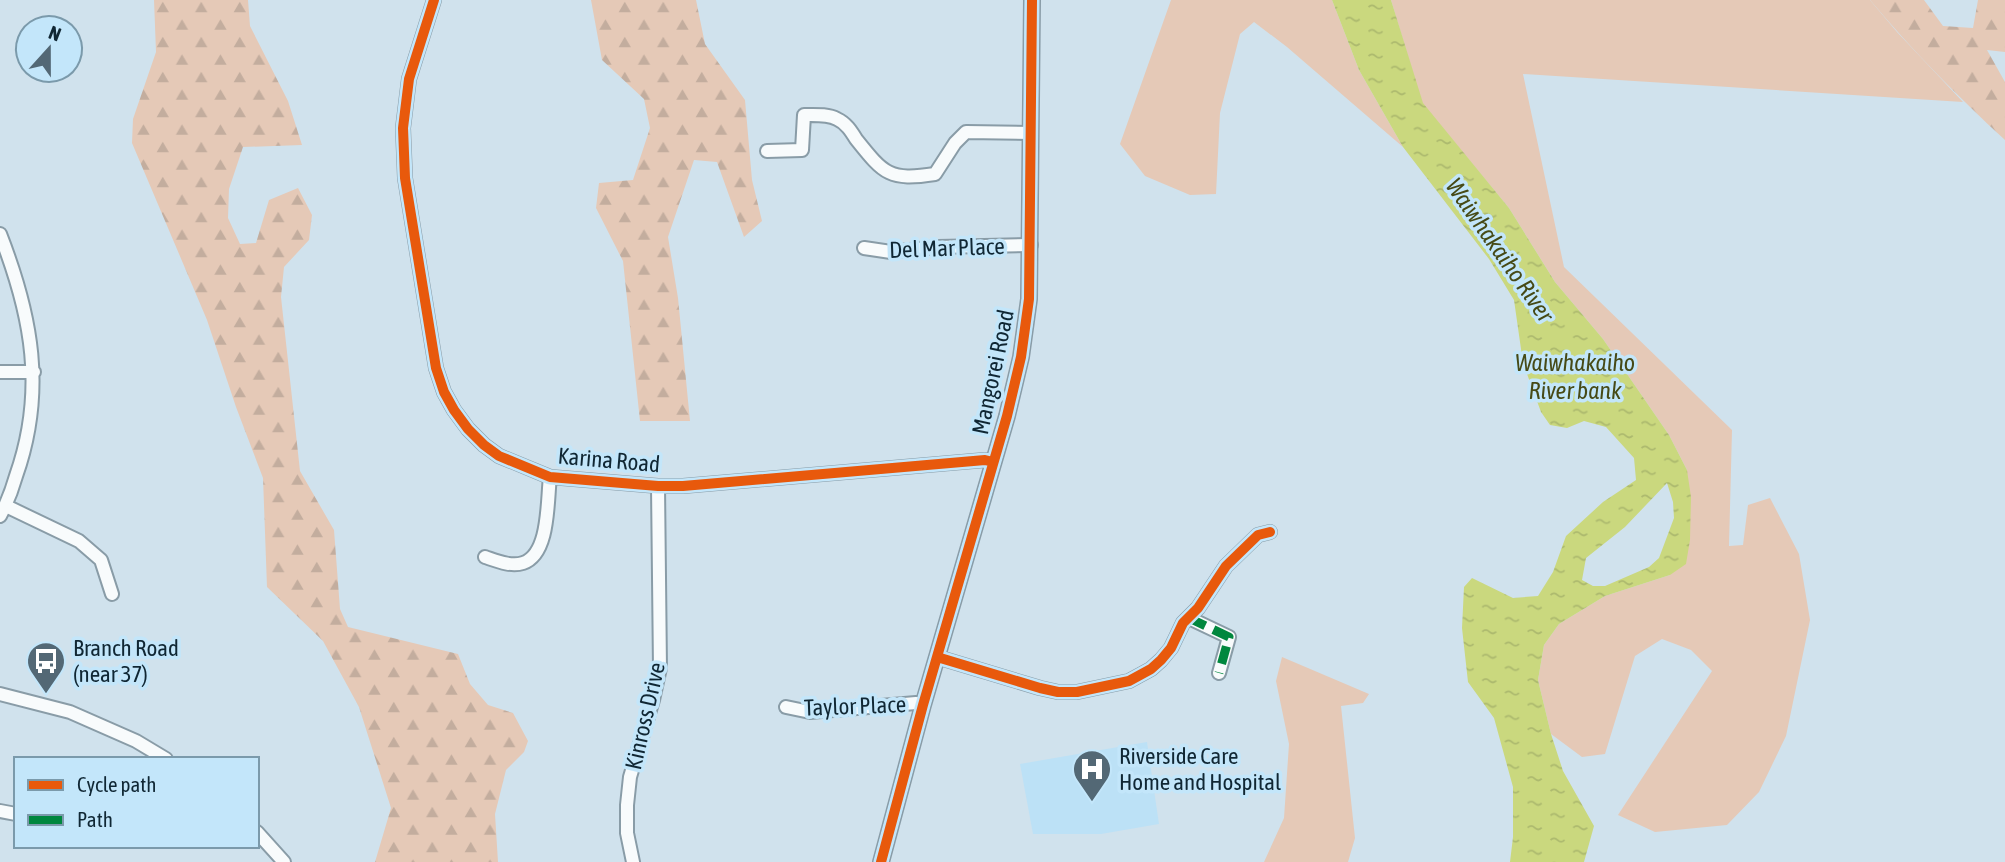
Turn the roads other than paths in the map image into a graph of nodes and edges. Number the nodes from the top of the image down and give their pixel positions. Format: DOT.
graph roads {
  1 [pos="434,0"];
  2 [pos="1032,0"];
  3 [pos="1031,133"];
  4 [pos="767,151"];
  5 [pos="0,234"];
  6 [pos="1031,245"];
  7 [pos="864,248"];
  8 [pos="0,372"];
  9 [pos="34,372"];
  10 [pos="993,462"];
  11 [pos="550,477"];
  12 [pos="658,486"];
  13 [pos="3,511"];
  14 [pos="1270,532"];
  15 [pos="485,557"];
  16 [pos="112,594"];
  17 [pos="1189,618"];
  18 [pos="937,657"];
  19 [pos="1219,673"];
  20 [pos="0,694"];
  21 [pos="923,705"];
  22 [pos="786,707"];
  23 [pos="163,757"];
  24 [pos="259,834"];
  25 [pos="284,862"];
  26 [pos="634,862"];
  27 [pos="881,862"];
  1 -- 11 [label="street, Karina Road"];
  2 -- 3 [label="street, Mangorei Road"];
  3 -- 4 [label="street"];
  3 -- 6 [label="street, Mangorei Road"];
  5 -- 9 [label="street"];
  6 -- 7 [label="street, Del Mar Place"];
  6 -- 10 [label="street, Mangorei Road"];
  8 -- 9 [label="street"];
  9 -- 13 [label="street"];
  10 -- 12 [label="street, Karina Road"];
  10 -- 18 [label="street, Mangorei Road"];
  11 -- 12 [label="street, Karina Road"];
  11 -- 15 [label="street"];
  12 -- 26 [label="street, Kinross Drive"];
  13 -- 16 [label="street"];
  14 -- 17 [label="street"];
  17 -- 18 [label="street"];
  17 -- 19 [label="street"];
  18 -- 21 [label="street, Mangorei Road"];
  20 -- 23 [label="street"];
  21 -- 22 [label="street, Taylor Place"];
  21 -- 27 [label="street, Mangorei Road"];
  24 -- 25 [label="street"];
}
